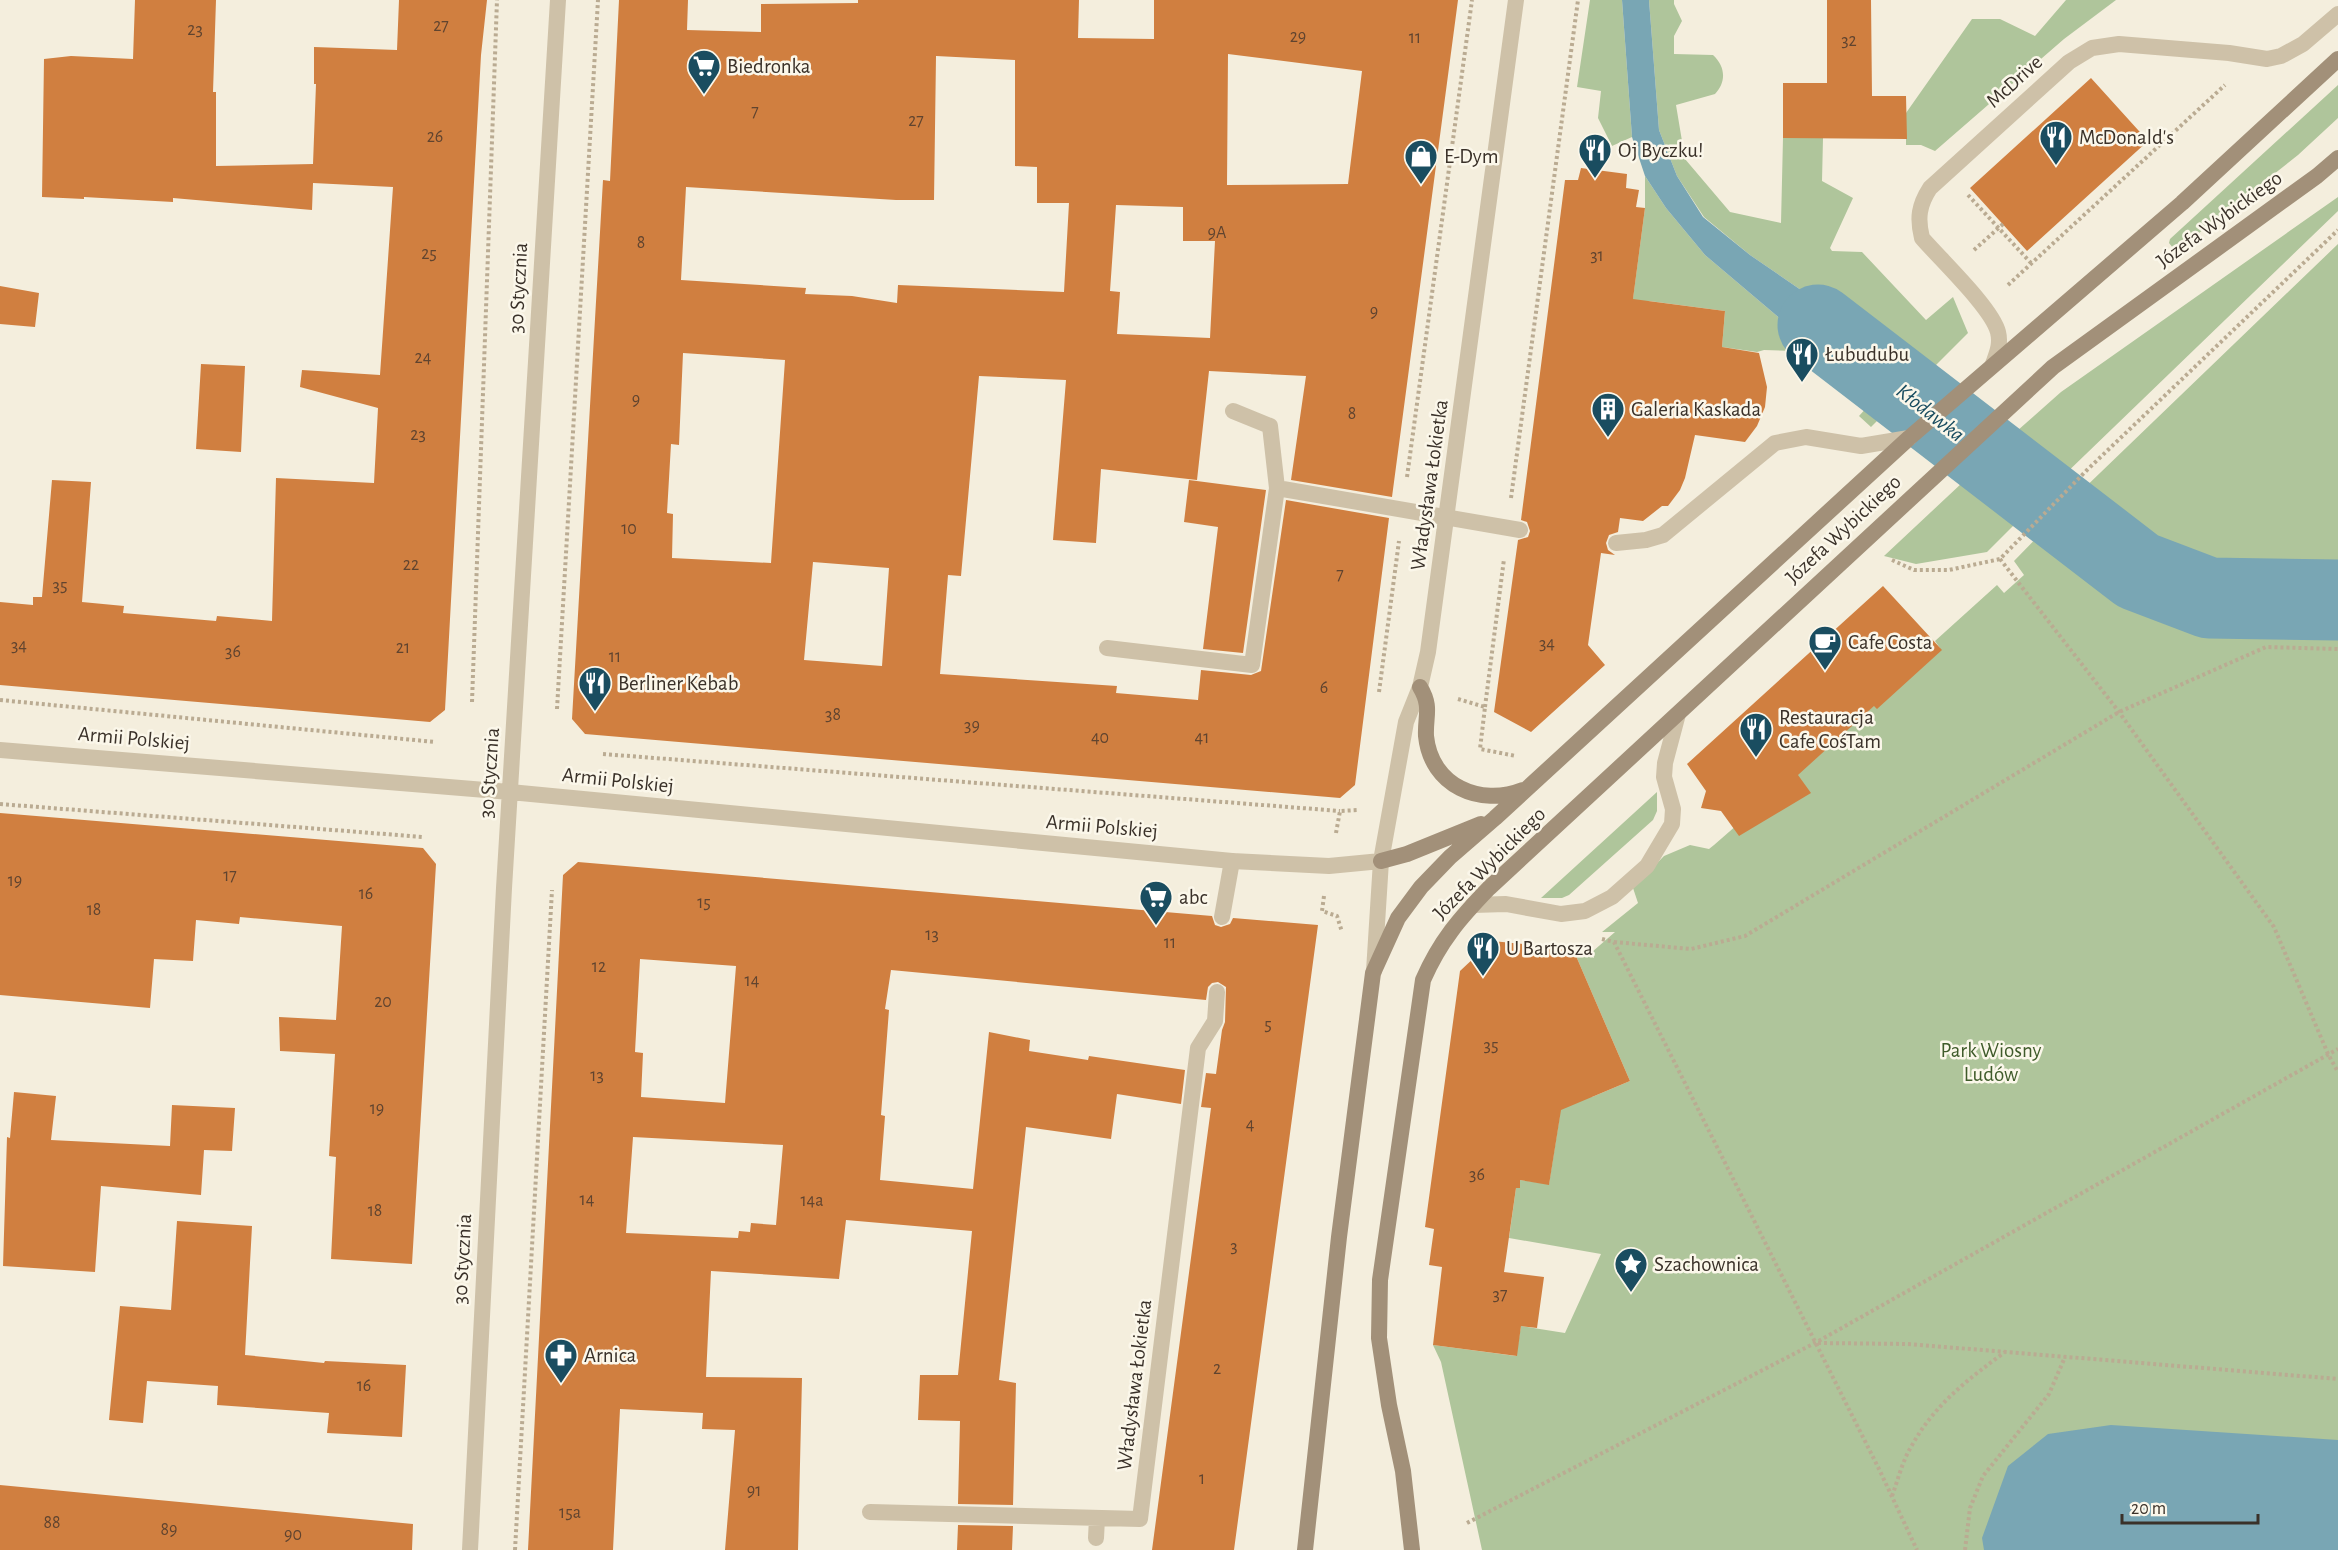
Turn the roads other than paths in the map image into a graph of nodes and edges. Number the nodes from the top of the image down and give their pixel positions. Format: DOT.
graph roads {
  1 [pos="558,0"];
  2 [pos="1516,0"];
  3 [pos="2338,14"];
  4 [pos="2338,59"];
  5 [pos="2338,158"];
  6 [pos="1993,364"];
  7 [pos="1233,411"];
  8 [pos="1909,438"];
  9 [pos="1277,488"];
  10 [pos="1447,516"];
  11 [pos="1514,529"];
  12 [pos="1616,543"];
  13 [pos="1107,648"];
  14 [pos="1420,687"];
  15 [pos="1678,714"];
  16 [pos="0,750"];
  17 [pos="1529,788"];
  18 [pos="510,792"];
  19 [pos="1496,818"];
  20 [pos="1232,861"];
  21 [pos="1381,861"];
  22 [pos="1473,905"];
  23 [pos="1222,917"];
  24 [pos="1373,974"];
  25 [pos="1217,992"];
  26 [pos="870,1512"];
  27 [pos="1097,1518"];
  28 [pos="1096,1538"];
  29 [pos="470,1550"];
  30 [pos="1305,1550"];
  31 [pos="1412,1550"];
  1 -- 18 [label="street, 30 Stycznia"];
  2 -- 10 [label="street, Władysława Łokietka"];
  3 -- 6 [label="street, McDrive"];
  4 -- 6 [label="main road, Józefa Wybickiego"];
  5 -- 15 [label="main road, Józefa Wybickiego"];
  6 -- 8 [label="main road, Józefa Wybickiego"];
  7 -- 9 [label="street"];
  8 -- 12 [label="street"];
  8 -- 17 [label="main road, Józefa Wybickiego"];
  9 -- 10 [label="street"];
  9 -- 13 [label="street"];
  10 -- 11 [label="street"];
  10 -- 14 [label="street, Władysława Łokietka"];
  14 -- 17 [label="main road"];
  14 -- 21 [label="street, Władysława Łokietka"];
  15 -- 22 [label="main road, Józefa Wybickiego"];
  15 -- 22 [label="street"];
  16 -- 18 [label="street, Armii Polskiej"];
  17 -- 19 [label="main road, Władysława Łokietka"];
  18 -- 20 [label="street, Armii Polskiej"];
  18 -- 29 [label="street, 30 Stycznia"];
  19 -- 21 [label="main road"];
  19 -- 24 [label="main road, Władysława Łokietka"];
  20 -- 21 [label="street, Armii Polskiej"];
  20 -- 23 [label="street"];
  21 -- 24 [label="street, Władysława Łokietka"];
  22 -- 31 [label="main road, Józefa Wybickiego"];
  24 -- 30 [label="main road, Władysława Łokietka"];
  25 -- 27 [label="street, Władysława Łokietka"];
  26 -- 27 [label="street, Władysława Łokietka"];
  27 -- 28 [label="street"];
}
